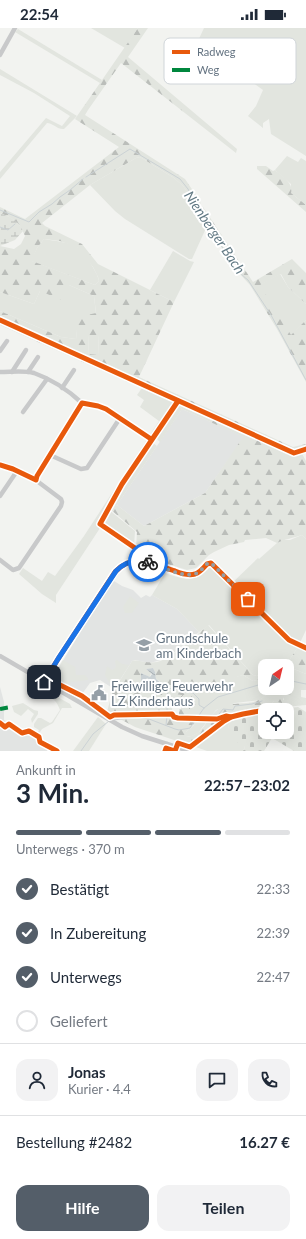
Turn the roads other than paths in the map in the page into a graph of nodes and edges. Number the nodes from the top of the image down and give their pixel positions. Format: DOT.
graph roads {
  1 [pos="15,28"];
  2 [pos="0,55"];
  3 [pos="7,341"];
  4 [pos="26,350"];
  5 [pos="0,351"];
  6 [pos="38,357"];
  7 [pos="74,370"];
  8 [pos="0,372"];
  9 [pos="12,372"];
  10 [pos="28,372"];
  11 [pos="47,379"];
  12 [pos="62,388"];
  13 [pos="82,404"];
  14 [pos="23,412"];
  15 [pos="120,418"];
  16 [pos="151,439"];
  17 [pos="50,455"];
  18 [pos="0,465"];
  19 [pos="17,471"];
  20 [pos="34,479"];
  21 [pos="0,496"];
  22 [pos="0,560"];
  23 [pos="306,648"];
  24 [pos="0,656"];
  25 [pos="44,682"];
  26 [pos="167,744"];
  27 [pos="165,751"];
  28 [pos="189,751"];
  1 -- 2 [label="street"];
  3 -- 5 [label="street"];
  4 -- 9 [label="street"];
  6 -- 10 [label="street"];
  7 -- 12 [label="street"];
  8 -- 9 [label="street"];
  9 -- 10 [label="street"];
  10 -- 11 [label="street"];
  11 -- 12 [label="street"];
  11 -- 14 [label="street"];
  12 -- 13 [label="street"];
  13 -- 15 [label="street"];
  13 -- 17 [label="street"];
  15 -- 16 [label="street"];
  15 -- 17 [label="street"];
  17 -- 20 [label="street"];
  18 -- 19 [label="street"];
  19 -- 20 [label="street"];
  19 -- 21 [label="street"];
  20 -- 22 [label="street"];
  23 -- 25 [label="street"];
  24 -- 25 [label="street"];
  25 -- 26 [label="street"];
  26 -- 27 [label="street"];
  26 -- 28 [label="street"];
}
